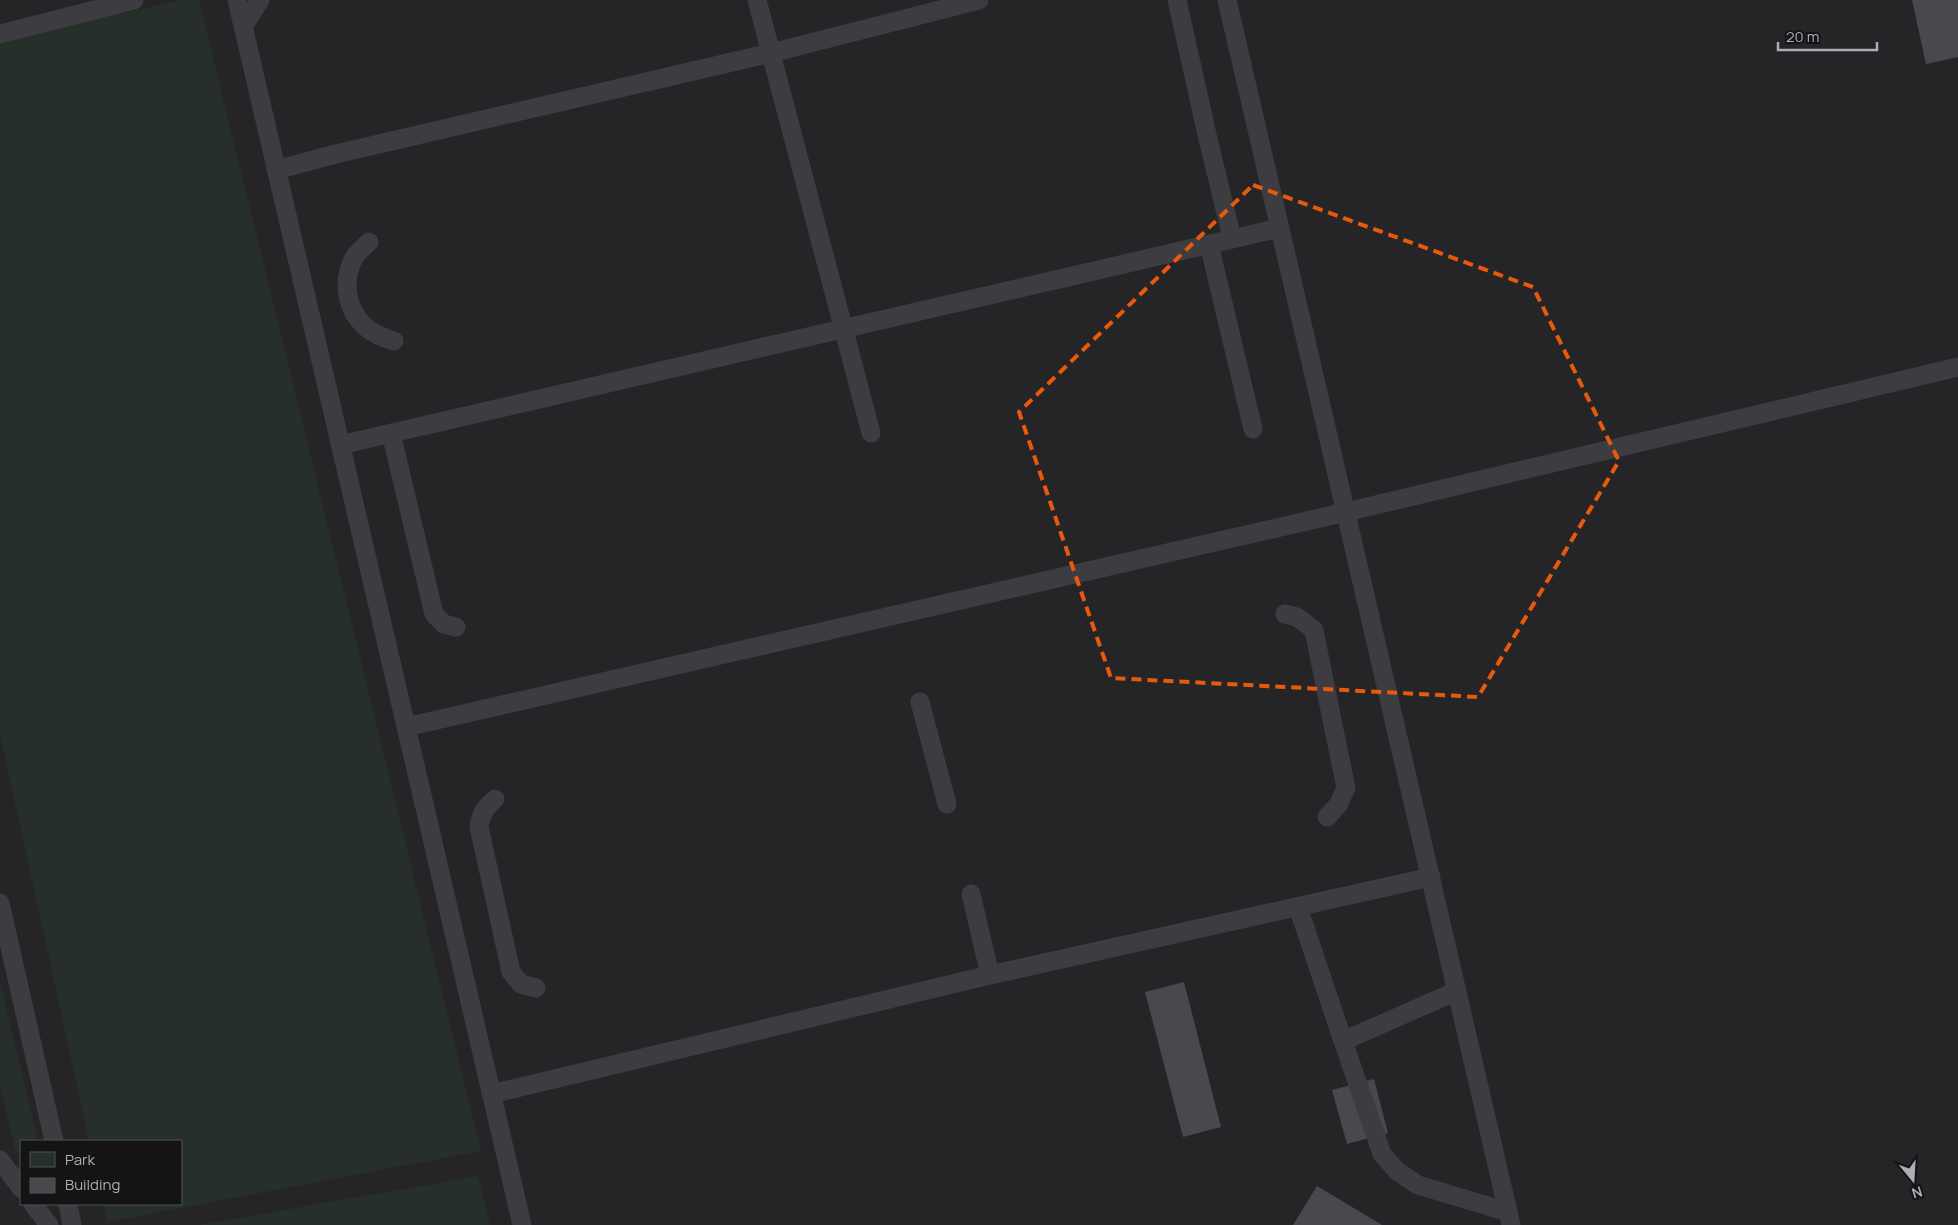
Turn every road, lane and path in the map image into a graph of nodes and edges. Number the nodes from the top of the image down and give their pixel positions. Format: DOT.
graph roads {
  1 [pos="134,0"];
  2 [pos="236,0"];
  3 [pos="260,0"];
  4 [pos="757,0"];
  5 [pos="979,0"];
  6 [pos="1178,0"];
  7 [pos="1227,0"];
  8 [pos="243,27"];
  9 [pos="0,34"];
  10 [pos="771,53"];
  11 [pos="276,170"];
  12 [pos="1280,228"];
  13 [pos="1232,238"];
  14 [pos="369,242"];
  15 [pos="1209,244"];
  16 [pos="844,328"];
  17 [pos="394,341"];
  18 [pos="1958,367"];
  19 [pos="1253,429"];
  20 [pos="391,433"];
  21 [pos="871,433"];
  22 [pos="340,445"];
  23 [pos="1346,512"];
  24 [pos="1285,614"];
  25 [pos="456,627"];
  26 [pos="920,702"];
  27 [pos="406,727"];
  28 [pos="495,799"];
  29 [pos="947,804"];
  30 [pos="1327,817"];
  31 [pos="1431,877"];
  32 [pos="971,894"];
  33 [pos="0,903"];
  34 [pos="1298,907"];
  35 [pos="990,975"];
  36 [pos="536,988"];
  37 [pos="1456,991"];
  38 [pos="1343,1041"];
  39 [pos="491,1094"];
  40 [pos="54,1140"];
  41 [pos="0,1160"];
  42 [pos="20,1187"];
  43 [pos="34,1205"];
  44 [pos="68,1205"];
  45 [pos="1509,1218"];
  46 [pos="49,1225"];
  47 [pos="72,1225"];
  48 [pos="522,1225"];
  1 -- 9 [label="lane"];
  2 -- 8 [label="lane"];
  3 -- 8 [label="lane"];
  4 -- 10 [label="lane"];
  5 -- 10 [label="lane"];
  6 -- 13 [label="lane"];
  7 -- 12 [label="lane"];
  8 -- 11 [label="lane"];
  10 -- 11 [label="lane"];
  10 -- 16 [label="lane"];
  11 -- 22 [label="lane"];
  12 -- 13 [label="lane"];
  12 -- 23 [label="lane"];
  13 -- 15 [label="lane"];
  14 -- 17 [label="lane"];
  15 -- 16 [label="lane"];
  15 -- 19 [label="lane"];
  16 -- 20 [label="lane"];
  16 -- 21 [label="lane"];
  18 -- 23 [label="lane"];
  20 -- 22 [label="lane"];
  20 -- 25 [label="lane"];
  22 -- 27 [label="lane"];
  23 -- 27 [label="lane"];
  23 -- 31 [label="lane"];
  24 -- 30 [label="lane"];
  26 -- 29 [label="lane"];
  27 -- 39 [label="lane"];
  28 -- 36 [label="lane"];
  31 -- 34 [label="lane"];
  31 -- 37 [label="lane"];
  32 -- 35 [label="lane"];
  33 -- 40 [label="lane"];
  34 -- 35 [label="lane"];
  34 -- 38 [label="lane"];
  35 -- 39 [label="lane"];
  37 -- 38 [label="lane"];
  37 -- 45 [label="lane"];
  38 -- 45 [label="lane"];
  39 -- 48 [label="lane"];
  41 -- 42 [label="lane"];
  43 -- 46 [label="lane"];
  44 -- 47 [label="lane"];
}
